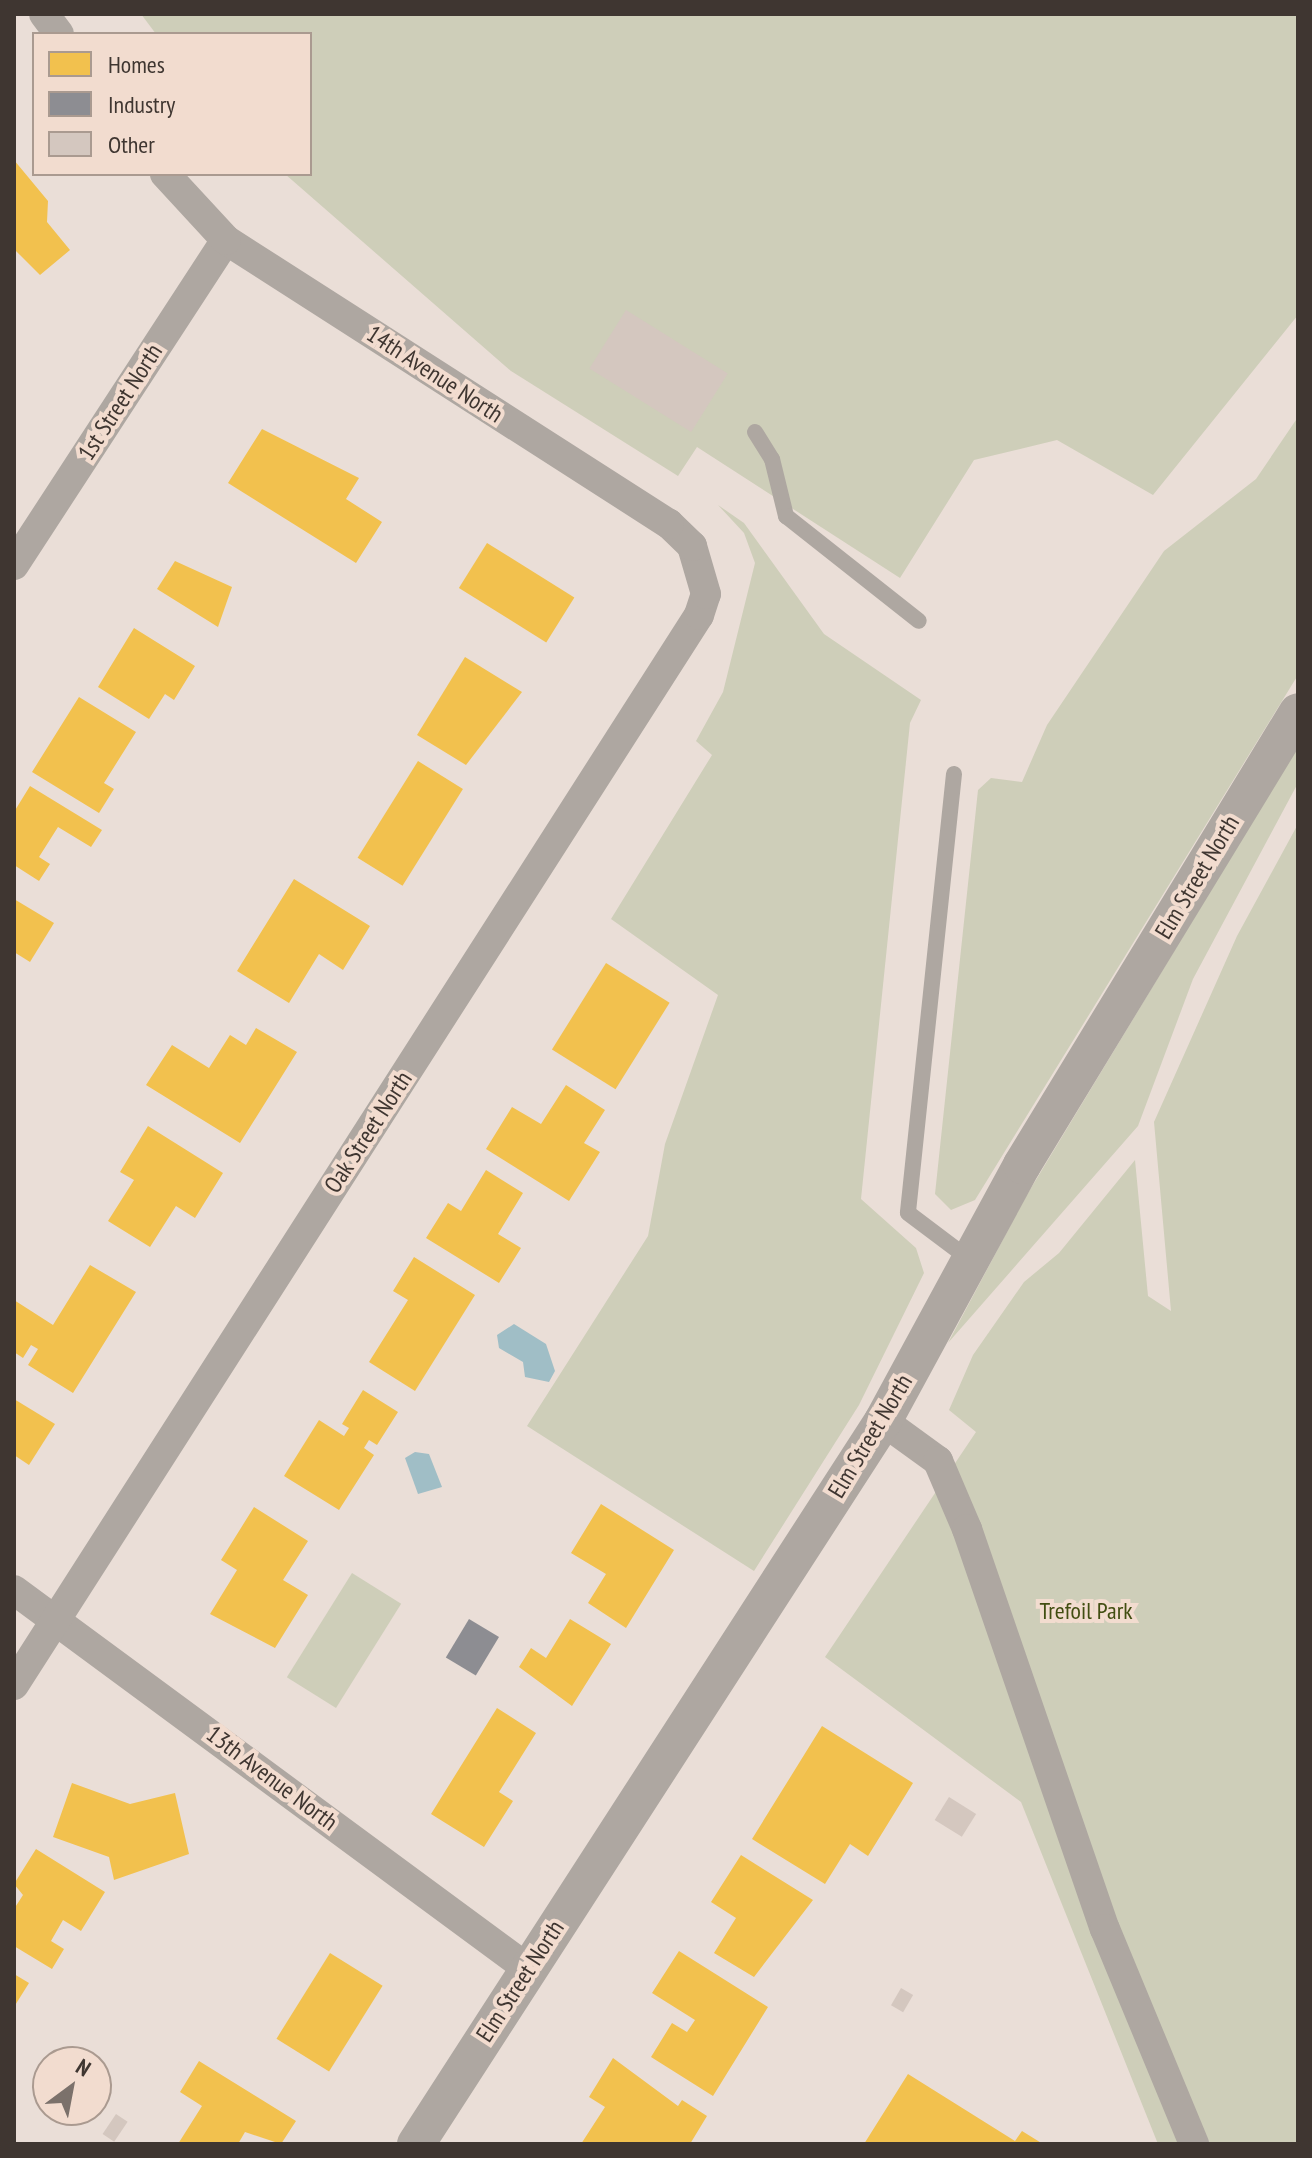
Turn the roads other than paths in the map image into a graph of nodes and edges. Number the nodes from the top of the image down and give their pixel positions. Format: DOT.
graph roads {
  1 [pos="44,14"];
  2 [pos="58,32"];
  3 [pos="167,176"];
  4 [pos="226,240"];
  5 [pos="755,432"];
  6 [pos="14,565"];
  7 [pos="705,573"];
  8 [pos="919,621"];
  9 [pos="1298,712"];
  10 [pos="954,774"];
  11 [pos="968,1258"];
  12 [pos="883,1421"];
  13 [pos="14,1590"];
  14 [pos="57,1617"];
  15 [pos="14,1685"];
  16 [pos="528,1969"];
  17 [pos="416,2144"];
  18 [pos="1194,2144"];
  1 -- 2 [label="street"];
  3 -- 4 [label="street, 14th Avenue North"];
  4 -- 6 [label="street, 1st Street North"];
  4 -- 7 [label="street, 14th Avenue North"];
  5 -- 8 [label="lane"];
  7 -- 14 [label="street, Oak Street North"];
  9 -- 11 [label="street, Elm Street North"];
  10 -- 11 [label="lane"];
  11 -- 12 [label="street, Elm Street North"];
  12 -- 16 [label="street, Elm Street North"];
  12 -- 18 [label="street"];
  13 -- 14 [label="street, 13th Avenue North"];
  14 -- 15 [label="street, Oak Street North"];
  14 -- 16 [label="street, 13th Avenue North"];
  16 -- 17 [label="street, Elm Street North"];
}
